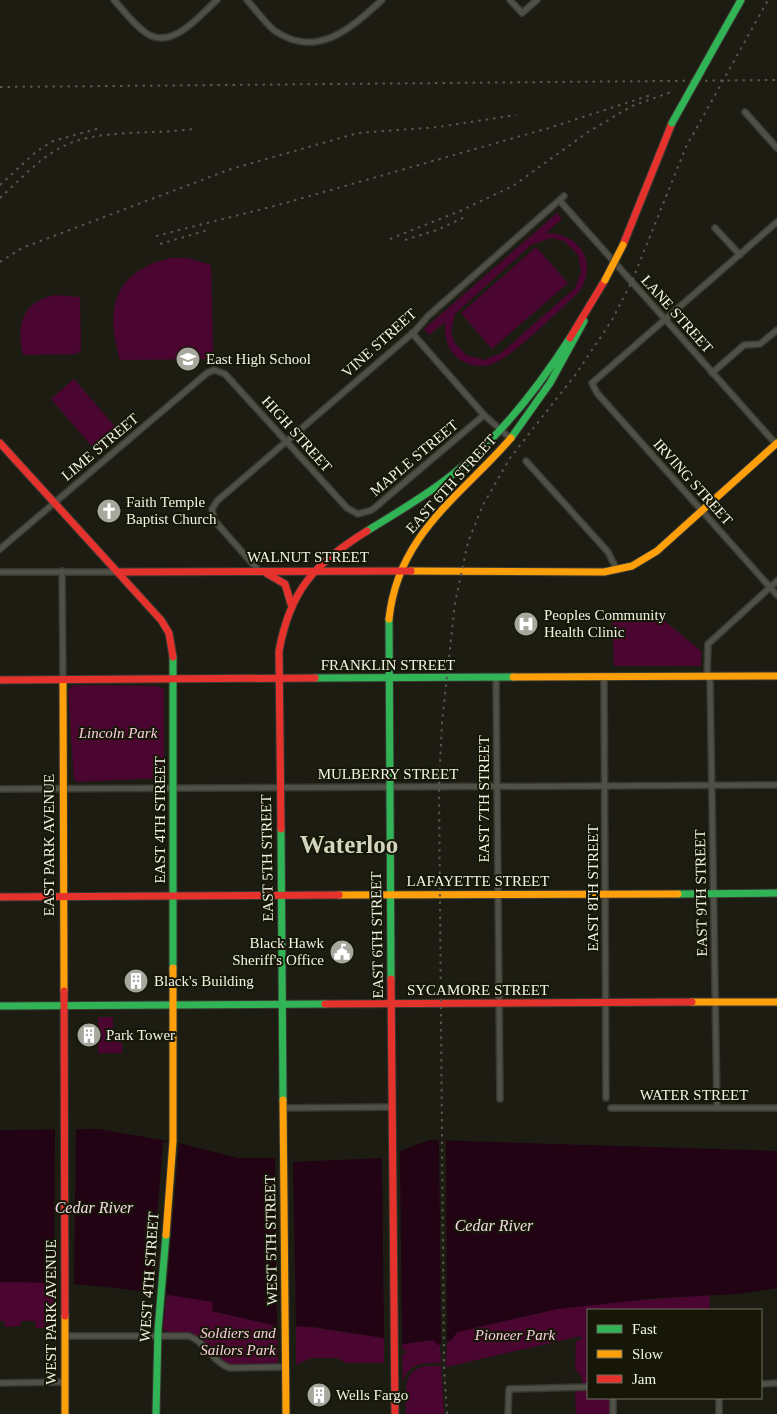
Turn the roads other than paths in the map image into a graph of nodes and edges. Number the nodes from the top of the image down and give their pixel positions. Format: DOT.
graph roads {
  1 [pos="114,0"];
  2 [pos="217,0"];
  3 [pos="247,0"];
  4 [pos="510,0"];
  5 [pos="537,0"];
  6 [pos="741,0"];
  7 [pos="381,1"];
  8 [pos="745,112"];
  9 [pos="777,148"];
  10 [pos="562,199"];
  11 [pos="777,222"];
  12 [pos="715,228"];
  13 [pos="740,255"];
  14 [pos="595,296"];
  15 [pos="665,320"];
  16 [pos="777,330"];
  17 [pos="412,334"];
  18 [pos="218,370"];
  19 [pos="712,373"];
  20 [pos="484,415"];
  21 [pos="500,431"];
  22 [pos="510,438"];
  23 [pos="288,442"];
  24 [pos="0,443"];
  25 [pos="776,444"];
  26 [pos="526,461"];
  27 [pos="54,502"];
  28 [pos="701,510"];
  29 [pos="358,514"];
  30 [pos="0,549"];
  31 [pos="315,570"];
  32 [pos="400,570"];
  33 [pos="617,570"];
  34 [pos="62,571"];
  35 [pos="259,571"];
  36 [pos="0,572"];
  37 [pos="118,572"];
  38 [pos="777,581"];
  39 [pos="770,587"];
  40 [pos="777,595"];
  41 [pos="291,604"];
  42 [pos="777,676"];
  43 [pos="708,677"];
  44 [pos="496,678"];
  45 [pos="174,679"];
  46 [pos="388,679"];
  47 [pos="604,679"];
  48 [pos="0,680"];
  49 [pos="62,680"];
  50 [pos="279,680"];
  51 [pos="712,785"];
  52 [pos="777,785"];
  53 [pos="497,786"];
  54 [pos="606,786"];
  55 [pos="280,787"];
  56 [pos="389,787"];
  57 [pos="63,788"];
  58 [pos="174,788"];
  59 [pos="0,789"];
  60 [pos="777,892"];
  61 [pos="713,893"];
  62 [pos="497,894"];
  63 [pos="606,894"];
  64 [pos="390,895"];
  65 [pos="174,896"];
  66 [pos="282,896"];
  67 [pos="0,897"];
  68 [pos="63,897"];
  69 [pos="777,1002"];
  70 [pos="606,1003"];
  71 [pos="715,1003"];
  72 [pos="391,1004"];
  73 [pos="498,1004"];
  74 [pos="174,1005"];
  75 [pos="283,1005"];
  76 [pos="0,1006"];
  77 [pos="64,1006"];
  78 [pos="606,1098"];
  79 [pos="500,1099"];
  80 [pos="392,1107"];
  81 [pos="284,1108"];
  82 [pos="611,1108"];
  83 [pos="717,1108"];
  84 [pos="777,1108"];
  85 [pos="64,1120"];
  86 [pos="173,1142"];
  87 [pos="284,1156"];
  88 [pos="65,1336"];
  89 [pos="158,1337"];
  90 [pos="285,1367"];
  91 [pos="65,1382"];
  92 [pos="0,1383"];
  93 [pos="777,1383"];
  94 [pos="762,1384"];
  95 [pos="587,1387"];
  96 [pos="613,1399"];
  97 [pos="719,1399"];
  98 [pos="65,1414"];
  99 [pos="156,1414"];
  100 [pos="286,1414"];
  101 [pos="394,1414"];
  102 [pos="508,1414"];
  103 [pos="613,1414"];
  104 [pos="719,1414"];
  1 -- 2 [label="street"];
  3 -- 7 [label="street"];
  4 -- 5 [label="street"];
  6 -- 14 [label="main road, bridge"];
  8 -- 9 [label="street"];
  10 -- 15 [label="street, LANE STREET"];
  10 -- 17 [label="street, VINE STREET"];
  11 -- 13 [label="street"];
  12 -- 13 [label="street"];
  13 -- 15 [label="street"];
  14 -- 21 [label="main road, EAST 5TH STREET"];
  14 -- 22 [label="main road, EAST 6TH STREET"];
  15 -- 19 [label="street, LANE STREET"];
  15 -- 28 [label="street, IRVING STREET"];
  16 -- 19 [label="street"];
  17 -- 20 [label="street"];
  17 -- 23 [label="street, VINE STREET"];
  18 -- 23 [label="street, HIGH STREET"];
  18 -- 27 [label="street, LIME STREET"];
  19 -- 25 [label="street, LANE STREET"];
  20 -- 21 [label="street"];
  20 -- 29 [label="street, MAPLE STREET"];
  21 -- 22 [label="street"];
  21 -- 31 [label="main road, EAST 5TH STREET"];
  22 -- 32 [label="main road, EAST 6TH STREET"];
  23 -- 29 [label="street, HIGH STREET"];
  23 -- 35 [label="street, VINE STREET"];
  24 -- 27 [label="main road, EAST 4TH STREET"];
  25 -- 28 [label="main road, WALNUT STREET"];
  26 -- 33 [label="street"];
  27 -- 30 [label="street, LIME STREET"];
  27 -- 37 [label="main road, EAST 4TH STREET"];
  28 -- 33 [label="main road, WALNUT STREET"];
  28 -- 39 [label="street, IRVING STREET"];
  31 -- 32 [label="main road, WALNUT STREET"];
  31 -- 35 [label="main road, WALNUT STREET"];
  31 -- 41 [label="main road, EAST 5TH STREET"];
  32 -- 33 [label="main road, WALNUT STREET"];
  32 -- 46 [label="main road, EAST 6TH STREET"];
  34 -- 36 [label="street, WALNUT STREET"];
  34 -- 37 [label="street, WALNUT STREET"];
  34 -- 49 [label="street, EAST PARK AVENUE"];
  35 -- 37 [label="main road, WALNUT STREET"];
  35 -- 41 [label="main road"];
  37 -- 45 [label="main road, EAST 4TH STREET"];
  38 -- 39 [label="street, EAST 9TH STREET"];
  39 -- 40 [label="street, IRVING STREET"];
  39 -- 43 [label="street, EAST 9TH STREET"];
  41 -- 50 [label="main road, EAST 5TH STREET"];
  42 -- 43 [label="main road, FRANKLIN STREET"];
  43 -- 47 [label="main road, FRANKLIN STREET"];
  43 -- 51 [label="street, EAST 9TH STREET"];
  44 -- 46 [label="main road, FRANKLIN STREET"];
  44 -- 47 [label="main road, FRANKLIN STREET"];
  44 -- 53 [label="street, EAST 7TH STREET"];
  45 -- 49 [label="main road, FRANKLIN STREET"];
  45 -- 50 [label="main road, FRANKLIN STREET"];
  45 -- 58 [label="main road, EAST 4TH STREET"];
  46 -- 50 [label="main road, FRANKLIN STREET"];
  46 -- 56 [label="main road, EAST 6TH STREET"];
  47 -- 54 [label="street, EAST 8TH STREET"];
  48 -- 49 [label="main road, FRANKLIN STREET"];
  49 -- 57 [label="main road, EAST PARK AVENUE"];
  50 -- 55 [label="main road, EAST 5TH STREET"];
  51 -- 52 [label="street, MULBERRY STREET"];
  51 -- 54 [label="street, MULBERRY STREET"];
  51 -- 61 [label="street, EAST 9TH STREET"];
  53 -- 54 [label="street, MULBERRY STREET"];
  53 -- 56 [label="street, MULBERRY STREET"];
  53 -- 62 [label="street, EAST 7TH STREET"];
  54 -- 63 [label="street, EAST 8TH STREET"];
  55 -- 56 [label="street, MULBERRY STREET"];
  55 -- 58 [label="street, MULBERRY STREET"];
  55 -- 66 [label="main road, EAST 5TH STREET"];
  56 -- 64 [label="main road, EAST 6TH STREET"];
  57 -- 58 [label="street, MULBERRY STREET"];
  57 -- 59 [label="street, MULBERRY STREET"];
  57 -- 68 [label="main road, EAST PARK AVENUE"];
  58 -- 65 [label="main road, EAST 4TH STREET"];
  60 -- 61 [label="main road, LAFAYETTE STREET"];
  61 -- 63 [label="main road, LAFAYETTE STREET"];
  61 -- 71 [label="street, EAST 9TH STREET"];
  62 -- 63 [label="main road, LAFAYETTE STREET"];
  62 -- 64 [label="main road, LAFAYETTE STREET"];
  62 -- 73 [label="street, EAST 7TH STREET"];
  63 -- 70 [label="street, EAST 8TH STREET"];
  64 -- 66 [label="main road, LAFAYETTE STREET"];
  64 -- 72 [label="main road, EAST 6TH STREET"];
  65 -- 66 [label="main road, LAFAYETTE STREET"];
  65 -- 68 [label="main road, LAFAYETTE STREET"];
  65 -- 74 [label="main road, EAST 4TH STREET"];
  66 -- 75 [label="main road, EAST 5TH STREET"];
  67 -- 68 [label="main road, LAFAYETTE STREET"];
  68 -- 77 [label="main road, EAST PARK AVENUE"];
  69 -- 71 [label="main road, SYCAMORE STREET"];
  70 -- 71 [label="main road, SYCAMORE STREET"];
  70 -- 73 [label="main road, SYCAMORE STREET"];
  70 -- 78 [label="street, EAST 8TH STREET"];
  71 -- 83 [label="street, EAST 9TH STREET"];
  72 -- 73 [label="main road, SYCAMORE STREET"];
  72 -- 75 [label="main road, SYCAMORE STREET"];
  72 -- 80 [label="main road, EAST 6TH STREET"];
  73 -- 79 [label="street, EAST 7TH STREET"];
  74 -- 75 [label="main road, SYCAMORE STREET"];
  74 -- 77 [label="main road, SYCAMORE STREET"];
  74 -- 86 [label="main road, EAST 4TH STREET"];
  75 -- 81 [label="main road, EAST 5TH STREET"];
  76 -- 77 [label="main road, SYCAMORE STREET"];
  77 -- 85 [label="main road, EAST PARK AVENUE"];
  80 -- 81 [label="street"];
  80 -- 101 [label="main road, EAST 6TH STREET"];
  81 -- 87 [label="main road, EAST 5TH STREET"];
  82 -- 83 [label="street, WATER STREET"];
  83 -- 84 [label="street, WATER STREET"];
  85 -- 88 [label="main road, WEST PARK AVENUE"];
  86 -- 89 [label="main road, WEST 4TH STREET"];
  87 -- 90 [label="main road, WEST 5TH STREET"];
  88 -- 89 [label="street"];
  88 -- 91 [label="main road, WEST PARK AVENUE"];
  89 -- 90 [label="street"];
  89 -- 99 [label="main road, WEST 4TH STREET"];
  90 -- 100 [label="main road, WEST 5TH STREET"];
  91 -- 92 [label="street"];
  91 -- 98 [label="main road, WEST PARK AVENUE"];
  93 -- 94 [label="street"];
  95 -- 102 [label="street"];
  96 -- 103 [label="street"];
  97 -- 104 [label="street"];
}
